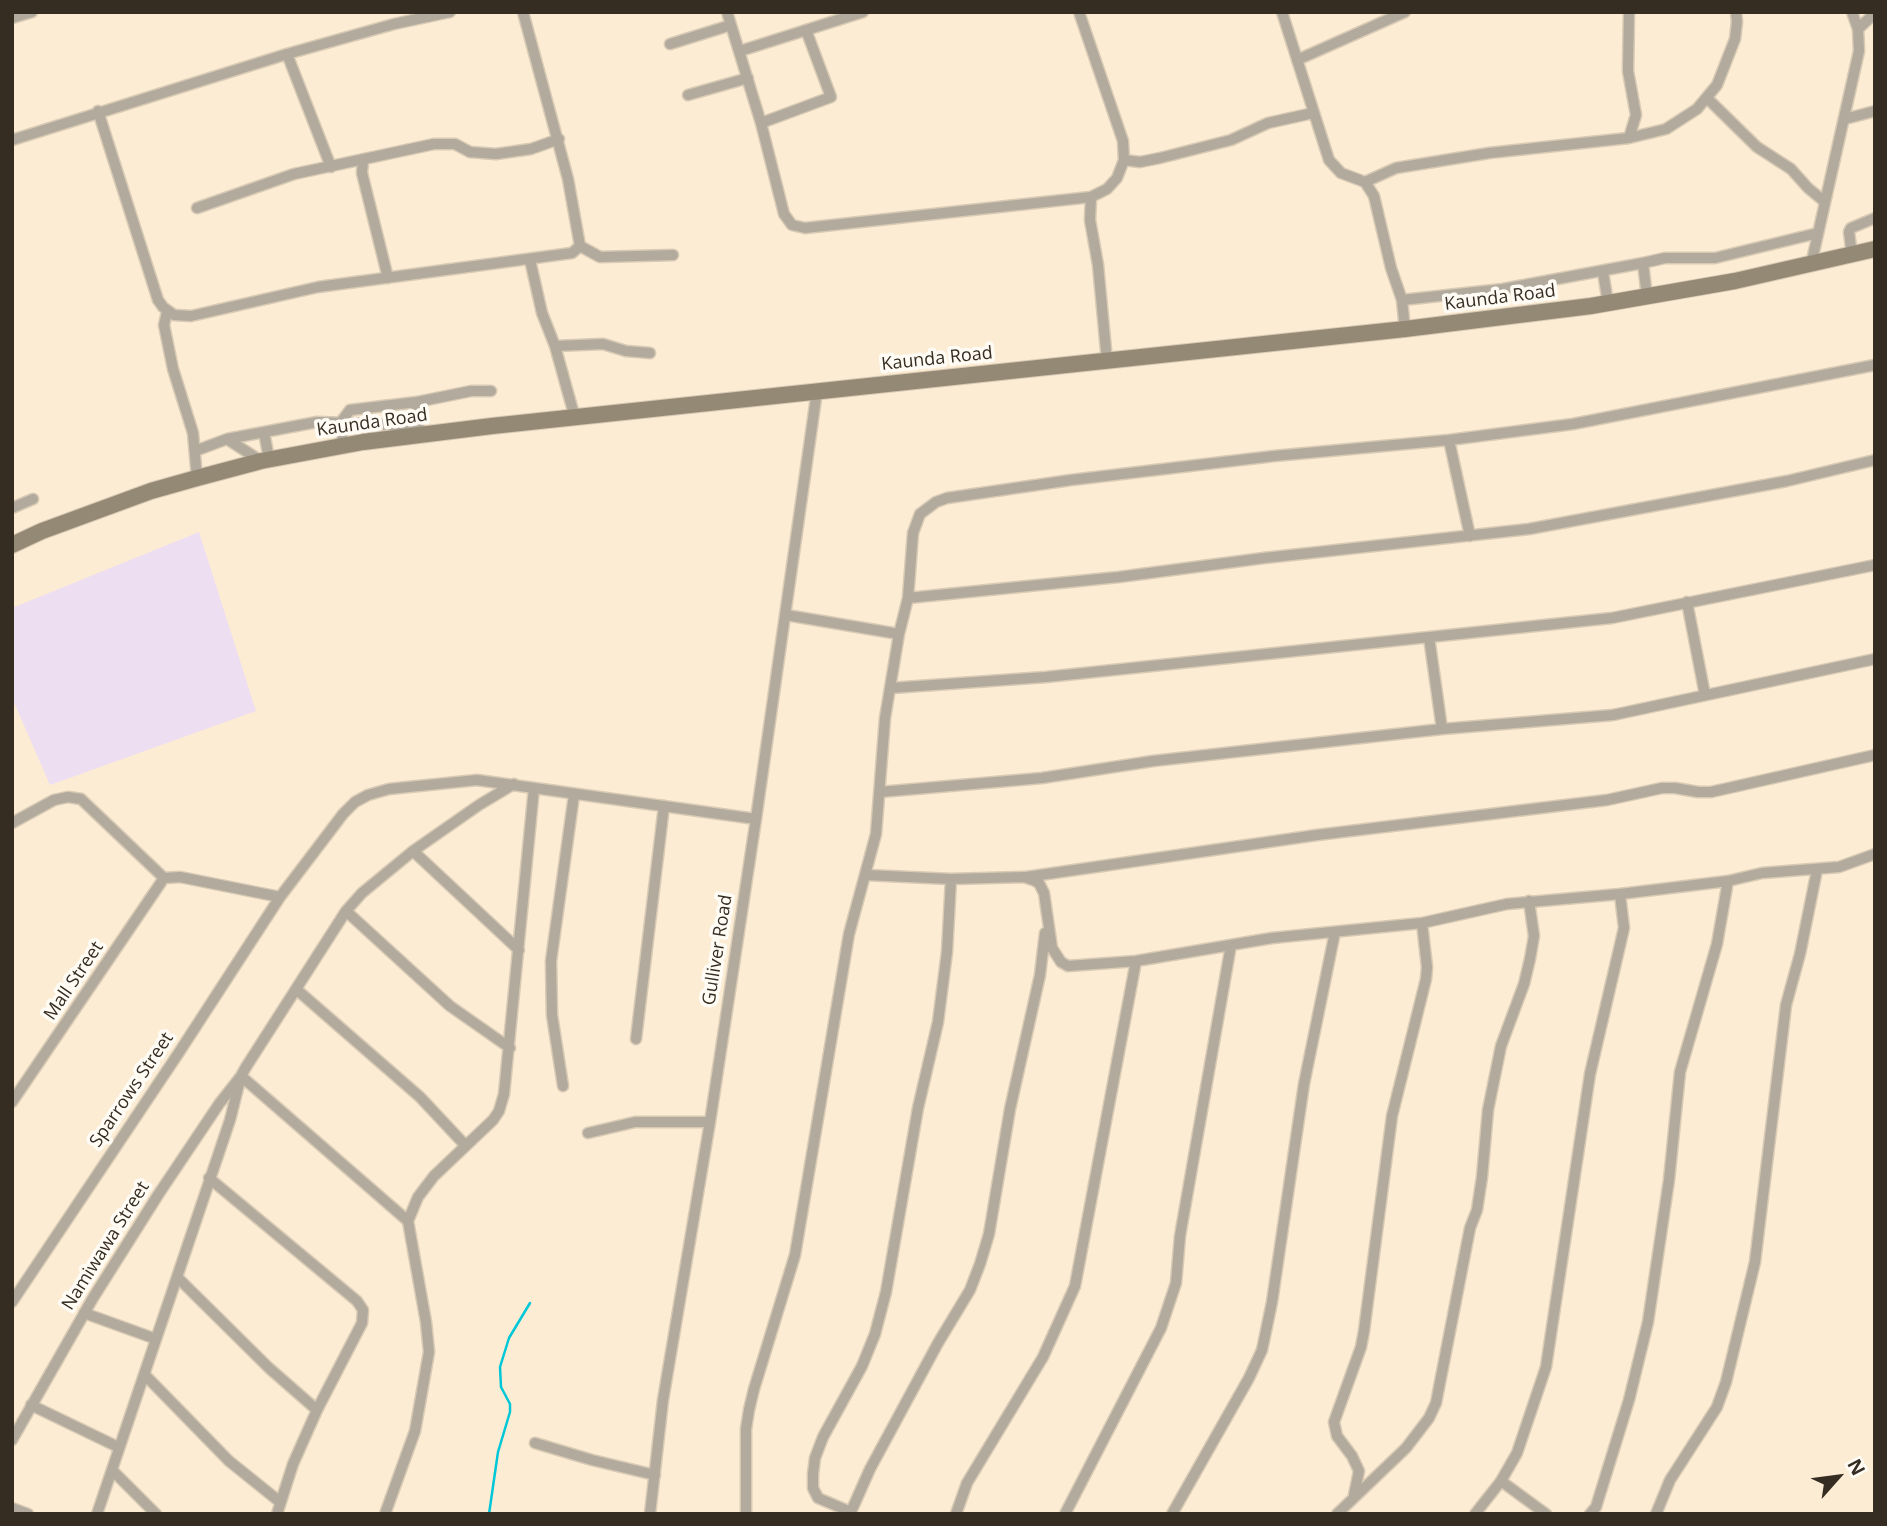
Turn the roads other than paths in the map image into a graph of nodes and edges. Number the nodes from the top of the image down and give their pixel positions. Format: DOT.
graph roads {
  1 [pos="33,12"];
  2 [pos="450,12"];
  3 [pos="523,12"];
  4 [pos="727,12"];
  5 [pos="863,12"];
  6 [pos="1079,12"];
  7 [pos="1282,12"];
  8 [pos="1405,12"];
  9 [pos="1629,12"];
  10 [pos="1736,12"];
  11 [pos="1852,12"];
  12 [pos="1875,13"];
  13 [pos="12,18"];
  14 [pos="392,18"];
  15 [pos="731,25"];
  16 [pos="1858,29"];
  17 [pos="806,30"];
  18 [pos="670,44"];
  19 [pos="740,51"];
  20 [pos="287,54"];
  21 [pos="1297,60"];
  22 [pos="748,78"];
  23 [pos="688,95"];
  24 [pos="1708,99"];
  25 [pos="98,111"];
  26 [pos="1875,111"];
  27 [pos="1313,113"];
  28 [pos="1845,119"];
  29 [pos="761,123"];
  30 [pos="1629,138"];
  31 [pos="559,139"];
  32 [pos="12,140"];
  33 [pos="363,160"];
  34 [pos="1124,160"];
  35 [pos="331,167"];
  36 [pos="1365,182"];
  37 [pos="1091,197"];
  38 [pos="1825,201"];
  39 [pos="197,208"];
  40 [pos="1875,218"];
  41 [pos="1818,233"];
  42 [pos="580,246"];
  43 [pos="1875,249"];
  44 [pos="673,255"];
  45 [pos="1852,255"];
  46 [pos="530,260"];
  47 [pos="1643,263"];
  48 [pos="1811,265"];
  49 [pos="1604,272"];
  50 [pos="388,278"];
  51 [pos="1647,297"];
  52 [pos="1402,300"];
  53 [pos="1608,303"];
  54 [pos="167,312"];
  55 [pos="1405,329"];
  56 [pos="555,346"];
  57 [pos="650,353"];
  58 [pos="1107,361"];
  59 [pos="1875,365"];
  60 [pos="491,391"];
  61 [pos="817,391"];
  62 [pos="417,402"];
  63 [pos="575,418"];
  64 [pos="341,422"];
  65 [pos="264,432"];
  66 [pos="422,434"];
  67 [pos="227,439"];
  68 [pos="1449,440"];
  69 [pos="343,446"];
  70 [pos="195,451"];
  71 [pos="265,460"];
  72 [pos="1875,460"];
  73 [pos="197,478"];
  74 [pos="33,499"];
  75 [pos="12,508"];
  76 [pos="1470,536"];
  77 [pos="12,545"];
  78 [pos="1875,565"];
  79 [pos="908,598"];
  80 [pos="1687,602"];
  81 [pos="786,615"];
  82 [pos="898,634"];
  83 [pos="1429,636"];
  84 [pos="1875,659"];
  85 [pos="891,688"];
  86 [pos="1705,695"];
  87 [pos="1442,729"];
  88 [pos="1875,755"];
  89 [pos="514,784"];
  90 [pos="534,788"];
  91 [pos="880,792"];
  92 [pos="574,795"];
  93 [pos="664,806"];
  94 [pos="757,819"];
  95 [pos="12,823"];
  96 [pos="413,851"];
  97 [pos="1875,854"];
  98 [pos="1817,870"];
  99 [pos="866,874"];
  100 [pos="1024,877"];
  101 [pos="164,878"];
  102 [pos="951,879"];
  103 [pos="1728,881"];
  104 [pos="1620,894"];
  105 [pos="280,897"];
  106 [pos="1529,901"];
  107 [pos="1047,910"];
  108 [pos="346,911"];
  109 [pos="1422,923"];
  110 [pos="1335,932"];
  111 [pos="1231,945"];
  112 [pos="519,950"];
  113 [pos="1136,961"];
  114 [pos="296,989"];
  115 [pos="636,1039"];
  116 [pos="510,1048"];
  117 [pos="241,1076"];
  118 [pos="563,1086"];
  119 [pos="12,1102"];
  120 [pos="710,1122"];
  121 [pos="588,1133"];
  122 [pos="465,1145"];
  123 [pos="209,1178"];
  124 [pos="408,1221"];
  125 [pos="177,1277"];
  126 [pos="12,1302"];
  127 [pos="84,1313"];
  128 [pos="156,1339"];
  129 [pos="145,1376"];
  130 [pos="31,1405"];
  131 [pos="317,1410"];
  132 [pos="12,1440"];
  133 [pos="535,1443"];
  134 [pos="118,1447"];
  135 [pos="113,1470"];
  136 [pos="655,1475"];
  137 [pos="1501,1481"];
  138 [pos="1353,1497"];
  139 [pos="280,1502"];
  140 [pos="12,1508"];
  141 [pos="850,1513"];
  142 [pos="29,1514"];
  143 [pos="97,1514"];
  144 [pos="156,1514"];
  145 [pos="277,1514"];
  146 [pos="385,1514"];
  147 [pos="650,1514"];
  148 [pos="746,1514"];
  149 [pos="956,1514"];
  150 [pos="1065,1514"];
  151 [pos="1172,1514"];
  152 [pos="1337,1514"];
  153 [pos="1475,1514"];
  154 [pos="1546,1514"];
  155 [pos="1590,1514"];
  156 [pos="1656,1514"];
  1 -- 13 [label="street"];
  2 -- 14 [label="street"];
  3 -- 31 [label="street"];
  4 -- 15 [label="street"];
  5 -- 17 [label="street"];
  6 -- 34 [label="street"];
  7 -- 21 [label="street"];
  8 -- 21 [label="street"];
  9 -- 30 [label="street"];
  10 -- 24 [label="street"];
  11 -- 16 [label="street"];
  12 -- 16 [label="street"];
  14 -- 20 [label="street"];
  15 -- 18 [label="street"];
  15 -- 19 [label="street"];
  16 -- 28 [label="street"];
  17 -- 19 [label="street"];
  17 -- 29 [label="street"];
  19 -- 22 [label="street"];
  20 -- 25 [label="street"];
  20 -- 35 [label="street"];
  21 -- 27 [label="street"];
  22 -- 23 [label="street"];
  22 -- 29 [label="street"];
  24 -- 30 [label="street"];
  24 -- 38 [label="street"];
  25 -- 32 [label="street"];
  25 -- 54 [label="street"];
  26 -- 28 [label="street"];
  27 -- 34 [label="street"];
  27 -- 36 [label="street"];
  28 -- 38 [label="street"];
  29 -- 37 [label="street"];
  30 -- 36 [label="street"];
  31 -- 33 [label="street"];
  31 -- 42 [label="street"];
  33 -- 35 [label="street"];
  33 -- 50 [label="street"];
  34 -- 37 [label="street"];
  35 -- 39 [label="street"];
  36 -- 52 [label="street"];
  37 -- 58 [label="street"];
  38 -- 41 [label="street"];
  40 -- 45 [label="street"];
  41 -- 47 [label="street"];
  41 -- 48 [label="street"];
  42 -- 44 [label="street"];
  42 -- 46 [label="street"];
  43 -- 45 [label="main road, Kaunda Road"];
  45 -- 48 [label="main road, Kaunda Road"];
  46 -- 50 [label="street"];
  46 -- 56 [label="street"];
  47 -- 49 [label="street"];
  47 -- 51 [label="street"];
  48 -- 51 [label="main road, Kaunda Road"];
  49 -- 52 [label="street"];
  49 -- 53 [label="street"];
  50 -- 54 [label="street"];
  51 -- 53 [label="main road, Kaunda Road"];
  52 -- 55 [label="street"];
  53 -- 55 [label="main road, Kaunda Road"];
  54 -- 70 [label="street"];
  55 -- 58 [label="main road, Kaunda Road"];
  56 -- 57 [label="street"];
  56 -- 63 [label="street"];
  58 -- 61 [label="main road, Kaunda Road"];
  59 -- 68 [label="street"];
  60 -- 62 [label="street"];
  61 -- 63 [label="main road, Kaunda Road"];
  61 -- 81 [label="street, Gulliver Road"];
  62 -- 64 [label="street"];
  62 -- 66 [label="street"];
  63 -- 66 [label="main road, Kaunda Road"];
  64 -- 65 [label="street"];
  64 -- 66 [label="street"];
  64 -- 69 [label="street"];
  65 -- 67 [label="street"];
  65 -- 71 [label="street"];
  66 -- 69 [label="main road, Kaunda Road"];
  67 -- 70 [label="street"];
  67 -- 71 [label="street"];
  68 -- 76 [label="street"];
  68 -- 79 [label="street"];
  69 -- 71 [label="main road, Kaunda Road"];
  70 -- 73 [label="street"];
  71 -- 73 [label="main road, Kaunda Road"];
  72 -- 76 [label="street"];
  73 -- 77 [label="main road, Kaunda Road"];
  74 -- 75 [label="street"];
  76 -- 79 [label="street"];
  78 -- 80 [label="street"];
  79 -- 82 [label="street"];
  80 -- 83 [label="street"];
  80 -- 86 [label="street"];
  81 -- 82 [label="street"];
  81 -- 94 [label="street, Gulliver Road"];
  82 -- 85 [label="street"];
  83 -- 85 [label="street"];
  83 -- 87 [label="street"];
  84 -- 86 [label="street"];
  85 -- 91 [label="street"];
  86 -- 87 [label="street"];
  87 -- 91 [label="street"];
  88 -- 100 [label="street"];
  89 -- 90 [label="street, Sparrows Street"];
  89 -- 96 [label="street"];
  89 -- 105 [label="street, Sparrows Street"];
  90 -- 92 [label="street, Sparrows Street"];
  90 -- 112 [label="street"];
  91 -- 99 [label="street"];
  92 -- 93 [label="street, Sparrows Street"];
  92 -- 118 [label="street"];
  93 -- 94 [label="street, Sparrows Street"];
  93 -- 115 [label="street"];
  94 -- 120 [label="street, Gulliver Road"];
  95 -- 101 [label="street"];
  96 -- 108 [label="street"];
  96 -- 112 [label="street"];
  97 -- 98 [label="street"];
  98 -- 103 [label="street"];
  98 -- 156 [label="street"];
  99 -- 102 [label="street"];
  99 -- 148 [label="street"];
  100 -- 102 [label="street"];
  100 -- 107 [label="street"];
  101 -- 105 [label="street"];
  101 -- 119 [label="street, Mall Street"];
  102 -- 141 [label="street"];
  103 -- 104 [label="street"];
  103 -- 155 [label="street"];
  104 -- 106 [label="street"];
  104 -- 137 [label="street"];
  105 -- 126 [label="street, Sparrows Street"];
  106 -- 109 [label="street"];
  106 -- 138 [label="street"];
  107 -- 113 [label="street"];
  107 -- 141 [label="street"];
  108 -- 114 [label="street"];
  108 -- 116 [label="street"];
  109 -- 110 [label="street"];
  109 -- 138 [label="street"];
  110 -- 111 [label="street"];
  110 -- 151 [label="street"];
  111 -- 113 [label="street"];
  111 -- 150 [label="street"];
  112 -- 116 [label="street"];
  113 -- 149 [label="street"];
  114 -- 117 [label="street"];
  114 -- 122 [label="street"];
  116 -- 122 [label="street"];
  117 -- 123 [label="street"];
  117 -- 124 [label="street"];
  117 -- 127 [label="street, Namiwawa Street"];
  120 -- 121 [label="street"];
  120 -- 136 [label="street, Gulliver Road"];
  122 -- 124 [label="street"];
  123 -- 125 [label="street"];
  123 -- 131 [label="street"];
  124 -- 146 [label="street"];
  125 -- 128 [label="street"];
  125 -- 131 [label="street"];
  127 -- 128 [label="street"];
  127 -- 130 [label="street, Namiwawa Street"];
  128 -- 129 [label="street"];
  129 -- 134 [label="street"];
  129 -- 139 [label="street"];
  130 -- 132 [label="street, Namiwawa Street"];
  130 -- 134 [label="street"];
  131 -- 139 [label="street"];
  133 -- 136 [label="street"];
  134 -- 135 [label="street"];
  135 -- 143 [label="street"];
  135 -- 144 [label="street"];
  136 -- 147 [label="street, Gulliver Road"];
  137 -- 153 [label="street"];
  137 -- 154 [label="street"];
  138 -- 152 [label="street"];
  139 -- 145 [label="street"];
  140 -- 142 [label="street"];
}
